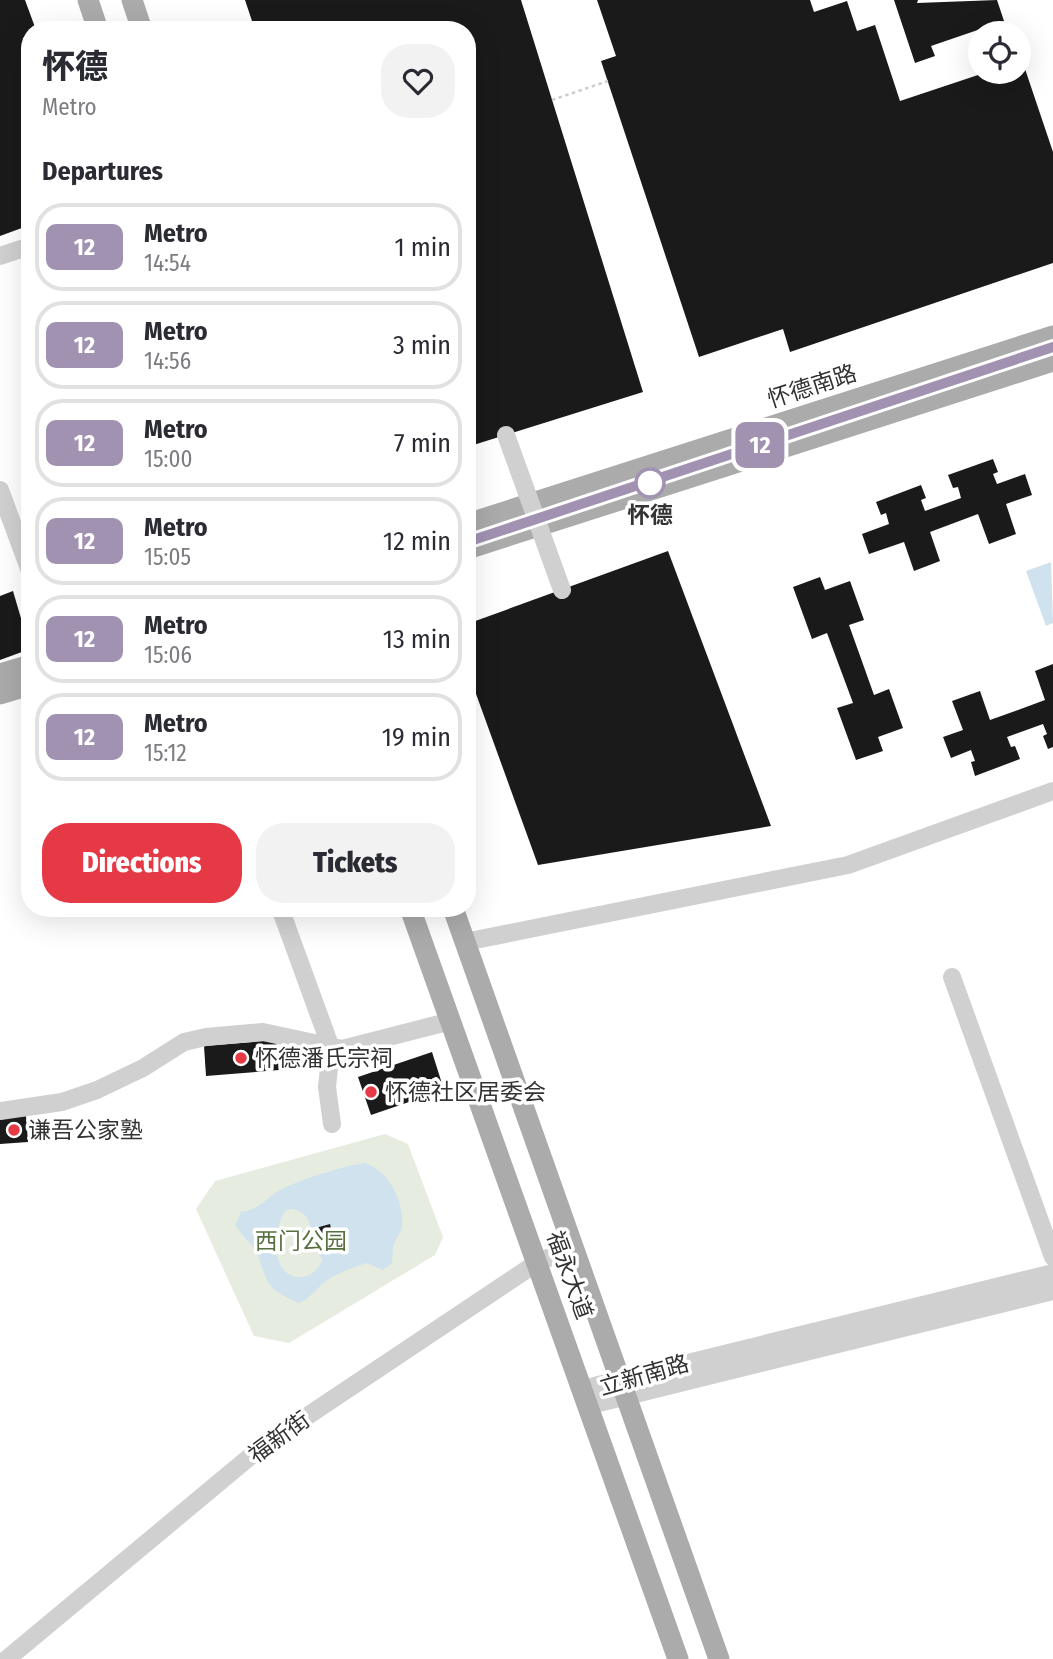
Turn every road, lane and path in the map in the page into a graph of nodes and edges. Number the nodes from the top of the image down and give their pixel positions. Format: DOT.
graph roads {
  1 [pos="88,0"];
  2 [pos="132,0"];
  3 [pos="96,21"];
  4 [pos="139,21"];
  5 [pos="608,81"];
  6 [pos="552,100"];
  7 [pos="21,249"];
  8 [pos="0,256"];
  9 [pos="1053,336"];
  10 [pos="1053,361"];
  11 [pos="506,435"];
  12 [pos="0,490"];
  13 [pos="476,521"];
  14 [pos="476,546"];
  15 [pos="21,547"];
  16 [pos="562,590"];
  17 [pos="21,668"];
  18 [pos="0,674"];
  19 [pos="21,688"];
  20 [pos="0,694"];
  21 [pos="1053,791"];
  22 [pos="283,917"];
  23 [pos="413,917"];
  24 [pos="456,917"];
  25 [pos="465,942"];
  26 [pos="952,977"];
  27 [pos="451,1021"];
  28 [pos="331,1048"];
  29 [pos="0,1111"];
  30 [pos="332,1124"];
  31 [pos="574,1248"];
  32 [pos="1053,1257"];
  33 [pos="538,1262"];
  34 [pos="1053,1273"];
  35 [pos="1053,1291"];
  36 [pos="623,1388"];
  37 [pos="585,1396"];
  38 [pos="7,1659"];
  39 [pos="678,1659"];
  40 [pos="719,1659"];
  1 -- 3 [label="main road"];
  2 -- 4 [label="main road"];
  5 -- 6 [label="path"];
  7 -- 8 [label="street"];
  9 -- 13 [label="main road, 怀德南路"];
  10 -- 14 [label="main road"];
  11 -- 16 [label="street, bridge"];
  12 -- 15 [label="street"];
  17 -- 18 [label="main road"];
  19 -- 20 [label="main road"];
  21 -- 25 [label="street"];
  22 -- 28 [label="street"];
  23 -- 27 [label="main road, 福永大道"];
  24 -- 25 [label="main road, 福永大道"];
  25 -- 31 [label="main road, 福永大道"];
  26 -- 32 [label="street"];
  27 -- 28 [label="street"];
  27 -- 33 [label="main road, 福永大道"];
  28 -- 29 [label="street"];
  28 -- 30 [label="street"];
  31 -- 33 [label="street, 福新街"];
  31 -- 36 [label="main road, 福永大道"];
  33 -- 37 [label="main road, 福永大道"];
  33 -- 38 [label="street, 福新街"];
  34 -- 36 [label="street, 立新南路"];
  35 -- 36 [label="street, 立新南路"];
  36 -- 37 [label="street, 立新南路"];
  36 -- 40 [label="main road, 福永大道"];
  37 -- 39 [label="main road, 福永大道"];
}
